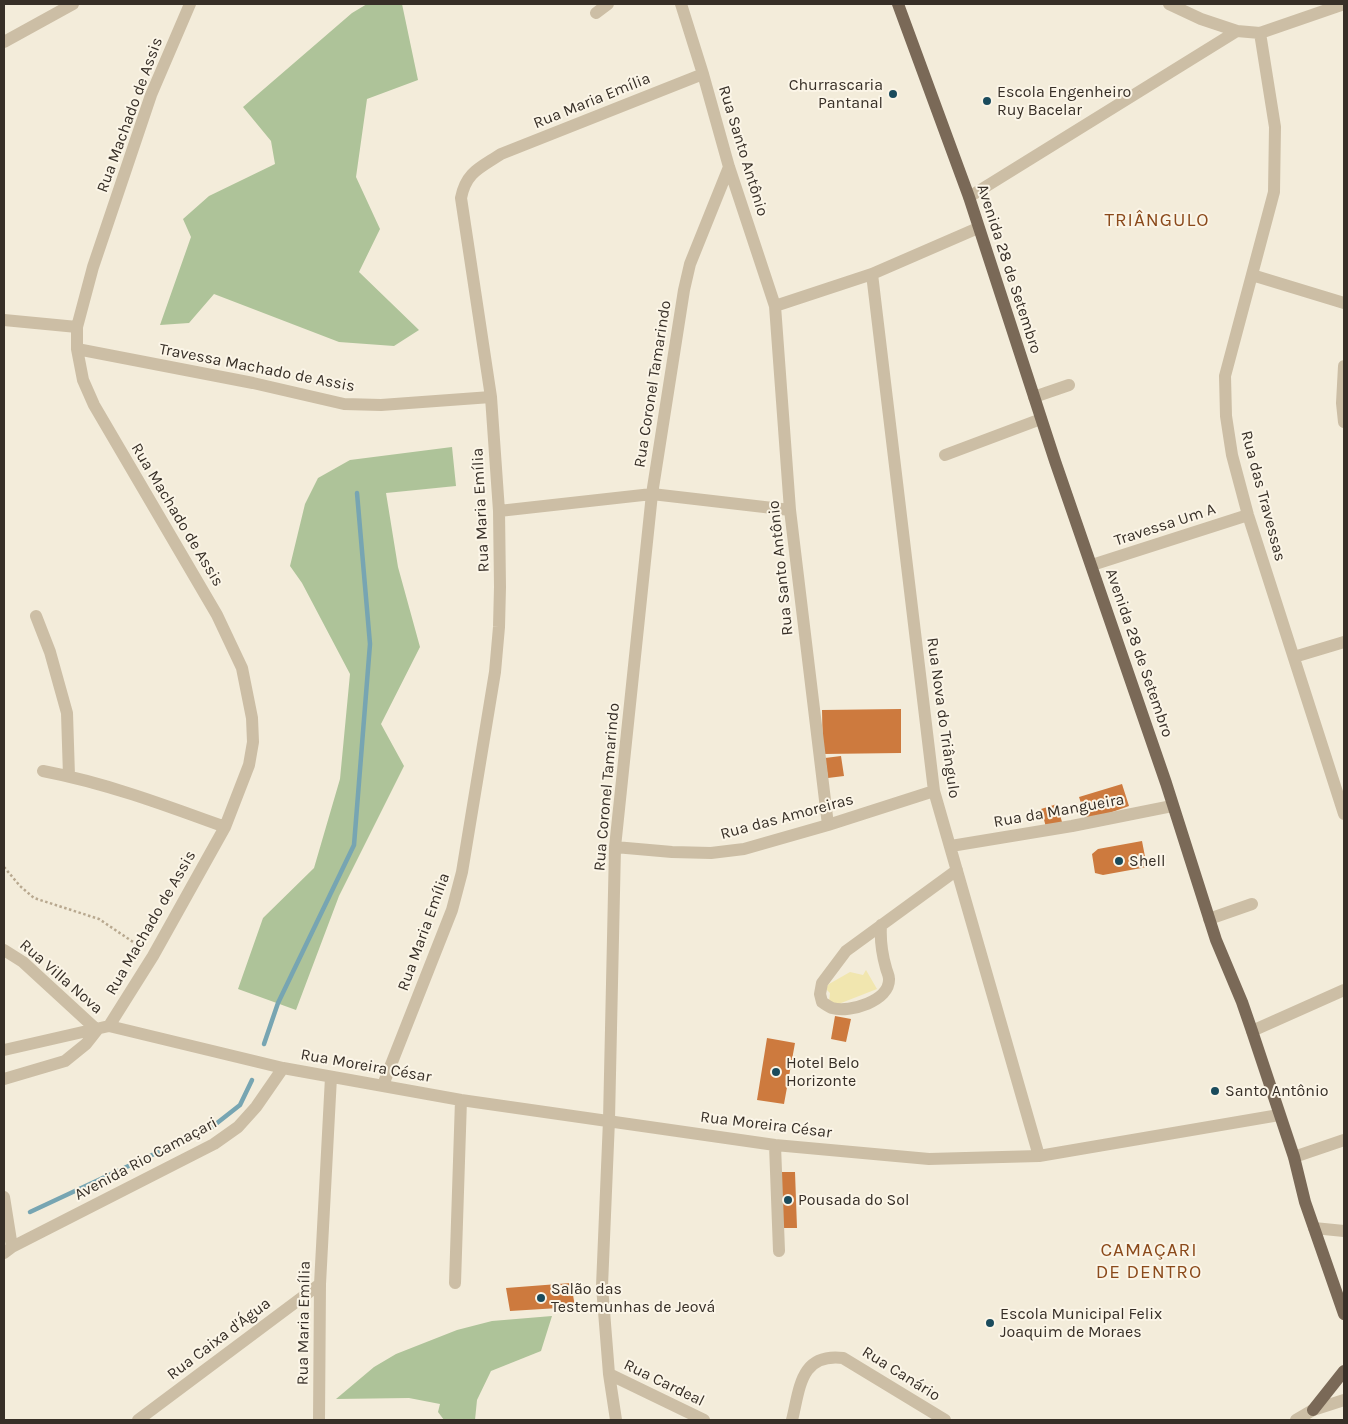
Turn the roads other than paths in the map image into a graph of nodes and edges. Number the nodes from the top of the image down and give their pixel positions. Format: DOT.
graph roads {
  1 [pos="73,4"];
  2 [pos="190,4"];
  3 [pos="608,4"];
  4 [pos="681,4"];
  5 [pos="898,4"];
  6 [pos="1169,4"];
  7 [pos="1344,4"];
  8 [pos="53,9"];
  9 [pos="596,13"];
  10 [pos="1236,31"];
  11 [pos="1260,33"];
  12 [pos="4,42"];
  13 [pos="703,74"];
  14 [pos="729,167"];
  15 [pos="969,197"];
  16 [pos="978,228"];
  17 [pos="872,274"];
  18 [pos="1252,275"];
  19 [pos="1344,303"];
  20 [pos="775,306"];
  21 [pos="4,320"];
  22 [pos="77,327"];
  23 [pos="77,348"];
  24 [pos="1344,366"];
  25 [pos="1069,384"];
  26 [pos="491,396"];
  27 [pos="1034,397"];
  28 [pos="1042,419"];
  29 [pos="1344,422"];
  30 [pos="945,455"];
  31 [pos="652,494"];
  32 [pos="790,510"];
  33 [pos="499,511"];
  34 [pos="1248,515"];
  35 [pos="1092,565"];
  36 [pos="36,616"];
  37 [pos="1344,642"];
  38 [pos="1294,657"];
  39 [pos="43,771"];
  40 [pos="69,776"];
  41 [pos="934,791"];
  42 [pos="1172,806"];
  43 [pos="1344,814"];
  44 [pos="828,825"];
  45 [pos="225,827"];
  46 [pos="951,846"];
  47 [pos="615,847"];
  48 [pos="957,870"];
  49 [pos="1252,904"];
  50 [pos="1210,919"];
  51 [pos="881,925"];
  52 [pos="4,950"];
  53 [pos="1344,990"];
  54 [pos="103,1028"];
  55 [pos="1252,1031"];
  56 [pos="4,1050"];
  57 [pos="283,1068"];
  58 [pos="331,1076"];
  59 [pos="4,1079"];
  60 [pos="382,1085"];
  61 [pos="461,1100"];
  62 [pos="1279,1115"];
  63 [pos="609,1120"];
  64 [pos="1344,1140"];
  65 [pos="775,1145"];
  66 [pos="1039,1156"];
  67 [pos="1294,1157"];
  68 [pos="4,1197"];
  69 [pos="1314,1228"];
  70 [pos="1344,1231"];
  71 [pos="8,1250"];
  72 [pos="780,1251"];
  73 [pos="455,1282"];
  74 [pos="320,1284"];
  75 [pos="1344,1314"];
  76 [pos="1344,1371"];
  77 [pos="609,1374"];
  78 [pos="1344,1400"];
  79 [pos="1313,1410"];
  80 [pos="138,1420"];
  81 [pos="319,1420"];
  82 [pos="616,1420"];
  83 [pos="704,1420"];
  84 [pos="792,1420"];
  85 [pos="945,1420"];
  86 [pos="1296,1420"];
  1 -- 8 [label="street"];
  2 -- 22 [label="street, Rua Machado de Assis"];
  3 -- 9 [label="street"];
  4 -- 13 [label="street, Rua Santo Antônio"];
  5 -- 15 [label="main road, Avenida 28 de Setembro"];
  6 -- 10 [label="street"];
  7 -- 11 [label="street"];
  8 -- 12 [label="street"];
  10 -- 11 [label="street"];
  10 -- 15 [label="street"];
  11 -- 18 [label="street, Rua das Travessas"];
  13 -- 14 [label="street, Rua Santo Antônio"];
  13 -- 26 [label="street, Rua Maria Emília"];
  14 -- 20 [label="street, Rua Santo Antônio"];
  14 -- 31 [label="street, Rua Coronel Tamarindo"];
  15 -- 16 [label="main road, Avenida 28 de Setembro"];
  16 -- 17 [label="street"];
  16 -- 27 [label="main road, Avenida 28 de Setembro"];
  17 -- 20 [label="street"];
  17 -- 41 [label="street, Rua Nova do Triângulo"];
  18 -- 19 [label="street"];
  18 -- 34 [label="street, Rua das Travessas"];
  20 -- 32 [label="street, Rua Santo Antônio"];
  21 -- 22 [label="street"];
  22 -- 23 [label="street, Rua Machado de Assis"];
  23 -- 26 [label="street, Travessa Machado de Assis"];
  23 -- 45 [label="street, Rua Machado de Assis"];
  24 -- 29 [label="street"];
  25 -- 27 [label="street"];
  26 -- 33 [label="street, Rua Maria Emília"];
  27 -- 28 [label="main road, Avenida 28 de Setembro"];
  28 -- 30 [label="street"];
  28 -- 35 [label="main road, Avenida 28 de Setembro"];
  31 -- 32 [label="street"];
  31 -- 33 [label="street"];
  31 -- 47 [label="street, Rua Coronel Tamarindo"];
  32 -- 44 [label="street, Rua Santo Antônio"];
  33 -- 60 [label="street, Rua Maria Emília"];
  34 -- 35 [label="street, Travessa Um A"];
  34 -- 38 [label="street, Rua das Travessas"];
  35 -- 42 [label="main road, Avenida 28 de Setembro"];
  36 -- 40 [label="street"];
  37 -- 38 [label="street"];
  38 -- 43 [label="street, Rua das Travessas"];
  39 -- 40 [label="street"];
  40 -- 45 [label="street"];
  41 -- 44 [label="street, Rua das Amoreiras"];
  41 -- 46 [label="street, Rua Nova do Triângulo"];
  42 -- 46 [label="street, Rua da Mangueira"];
  42 -- 50 [label="main road, Avenida 28 de Setembro"];
  44 -- 47 [label="street, Rua das Amoreiras"];
  45 -- 54 [label="street, Rua Machado de Assis"];
  46 -- 48 [label="street, Rua Nova do Triângulo"];
  47 -- 63 [label="street, Rua Coronel Tamarindo"];
  48 -- 51 [label="street"];
  48 -- 66 [label="street, Rua Nova do Triângulo"];
  49 -- 50 [label="street"];
  50 -- 55 [label="main road, Avenida 28 de Setembro"];
  51 -- 51 [label="street"];
  52 -- 54 [label="street, Rua Villa Nova"];
  53 -- 55 [label="street"];
  54 -- 56 [label="street"];
  54 -- 57 [label="street, Rua Moreira César"];
  54 -- 59 [label="street, Rua Machado de Assis"];
  55 -- 62 [label="main road, Avenida 28 de Setembro"];
  57 -- 58 [label="street, Rua Moreira César"];
  57 -- 71 [label="street, Avenida Rio Camaçari"];
  58 -- 60 [label="street, Rua Moreira César"];
  58 -- 74 [label="street, Rua Maria Emília"];
  60 -- 61 [label="street, Rua Moreira César"];
  61 -- 63 [label="street, Rua Moreira César"];
  61 -- 73 [label="street"];
  62 -- 66 [label="street, Rua Moreira César"];
  62 -- 67 [label="main road, Avenida 28 de Setembro"];
  63 -- 65 [label="street, Rua Moreira César"];
  63 -- 77 [label="street, Rua Coronel Tamarindo"];
  64 -- 67 [label="street"];
  65 -- 66 [label="street, Rua Moreira César"];
  65 -- 72 [label="street"];
  67 -- 69 [label="main road, Avenida 28 de Setembro"];
  68 -- 71 [label="street"];
  69 -- 70 [label="street"];
  69 -- 75 [label="main road, Avenida 28 de Setembro"];
  74 -- 80 [label="street, Rua Caixa d'Água"];
  74 -- 81 [label="street, Rua Maria Emília"];
  76 -- 79 [label="main road"];
  77 -- 82 [label="street, Rua Coronel Tamarindo"];
  77 -- 83 [label="street, Rua Cardeal"];
  78 -- 79 [label="street"];
  79 -- 86 [label="street"];
  84 -- 85 [label="street, Rua Canário"];
}
